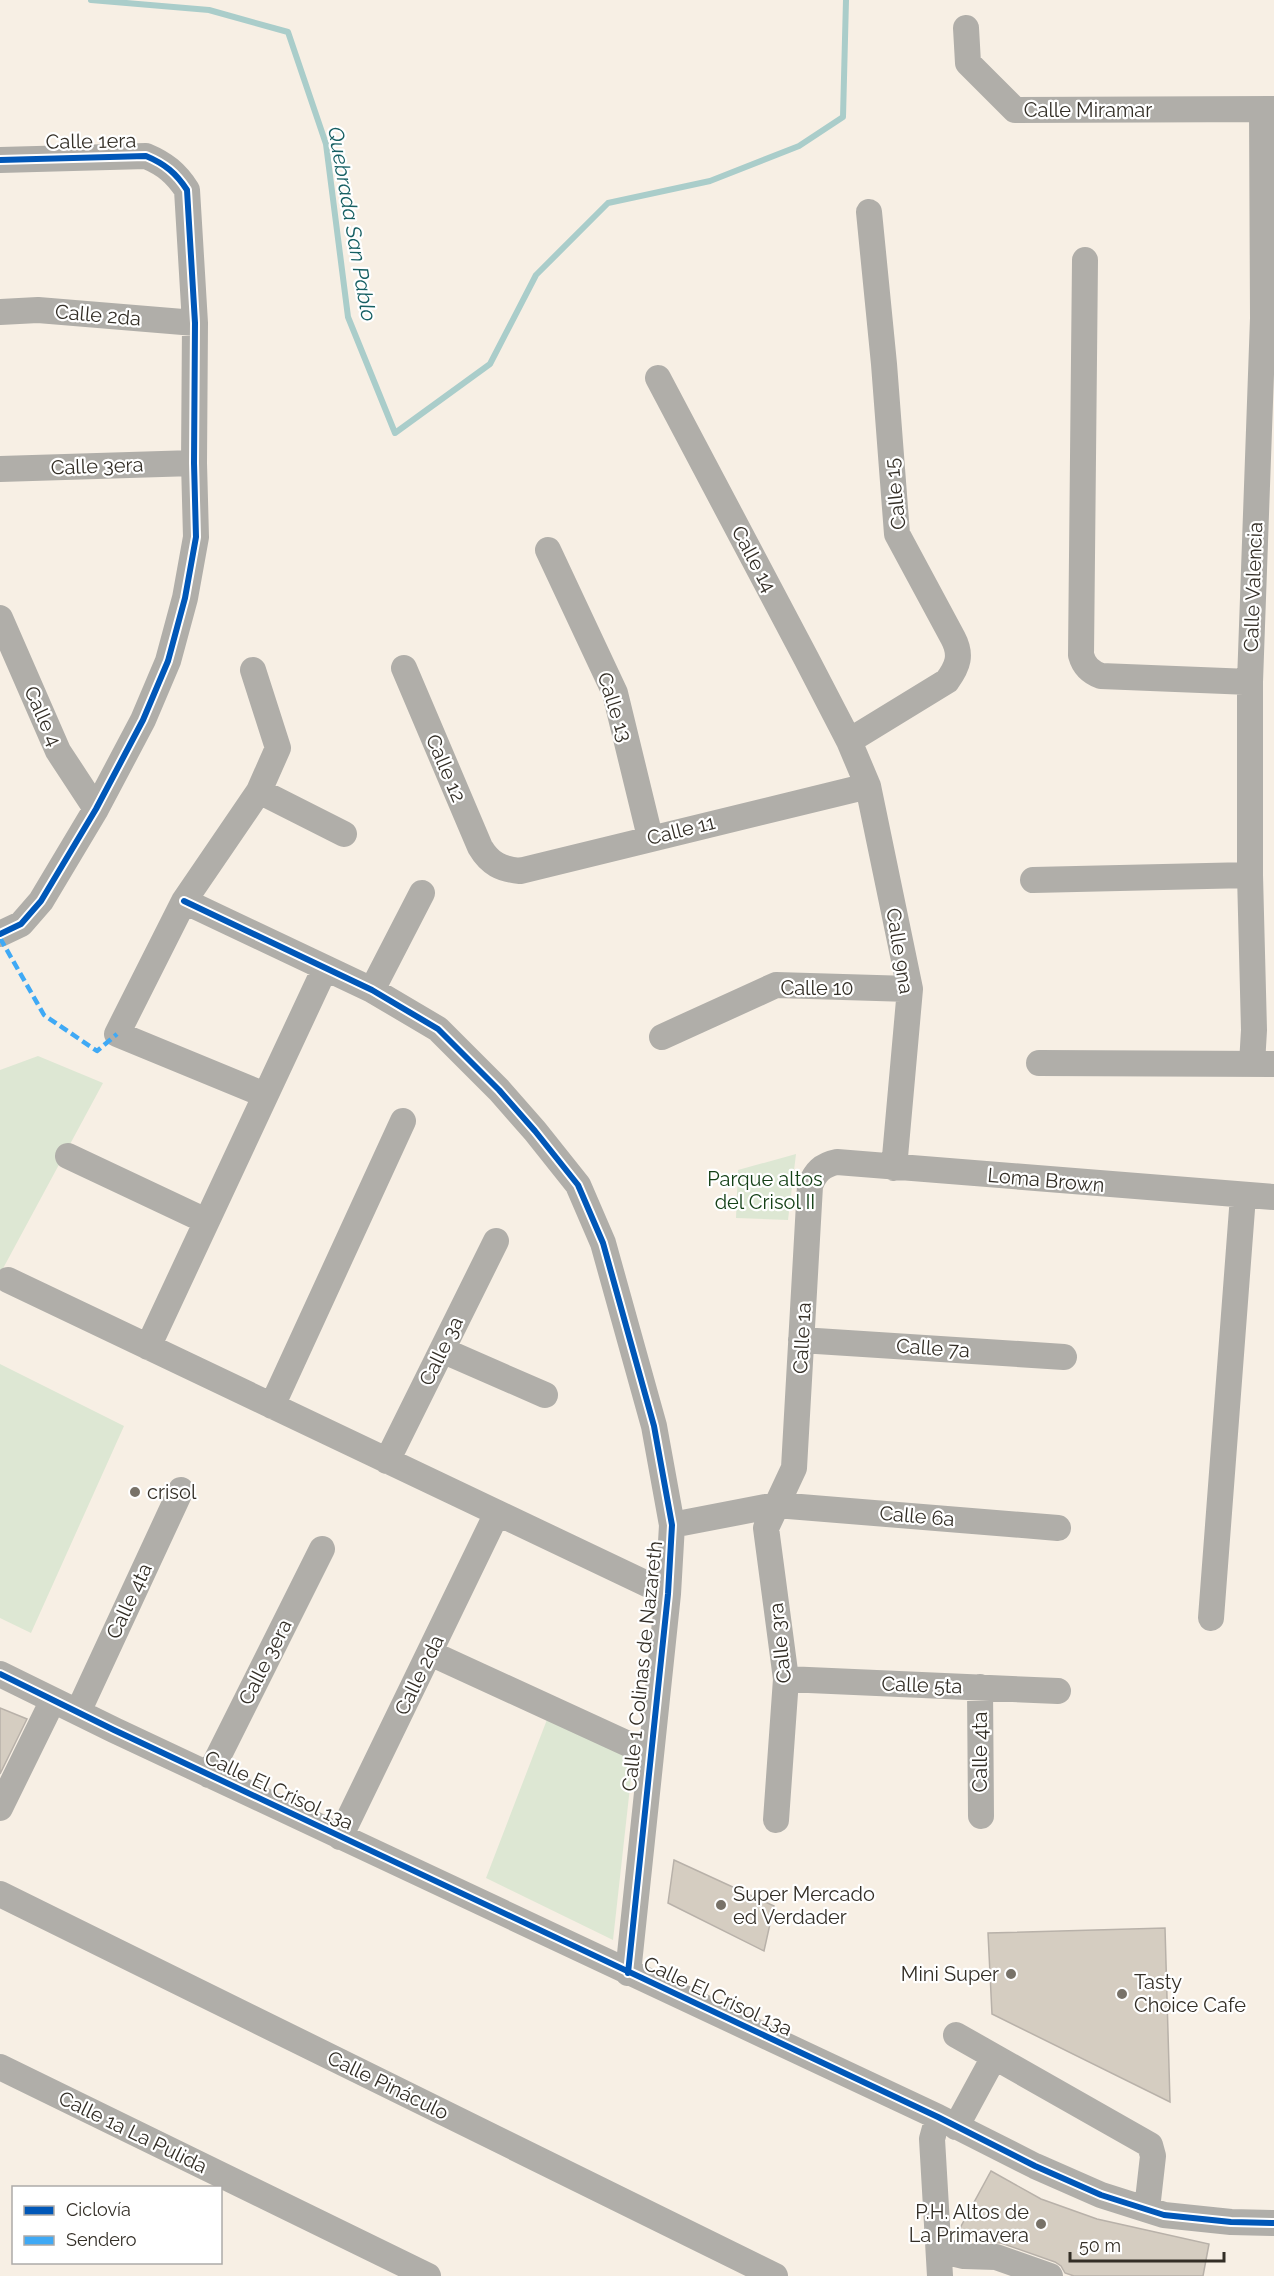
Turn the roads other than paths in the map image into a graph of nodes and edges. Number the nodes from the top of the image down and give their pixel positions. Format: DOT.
graph roads {
  1 [pos="966,28"];
  2 [pos="1268,110"];
  3 [pos="0,160"];
  4 [pos="868,212"];
  5 [pos="1085,260"];
  6 [pos="0,312"];
  7 [pos="1268,319"];
  8 [pos="195,323"];
  9 [pos="658,378"];
  10 [pos="194,463"];
  11 [pos="0,469"];
  12 [pos="548,550"];
  13 [pos="0,618"];
  14 [pos="404,668"];
  15 [pos="253,670"];
  16 [pos="1250,681"];
  17 [pos="849,741"];
  18 [pos="868,786"];
  19 [pos="259,791"];
  20 [pos="96,809"];
  21 [pos="344,834"];
  22 [pos="650,837"];
  23 [pos="494,864"];
  24 [pos="1250,876"];
  25 [pos="1033,880"];
  26 [pos="422,892"];
  27 [pos="184,901"];
  28 [pos="0,934"];
  29 [pos="325,968"];
  30 [pos="910,989"];
  31 [pos="372,990"];
  32 [pos="662,1037"];
  33 [pos="1039,1063"];
  34 [pos="1263,1064"];
  35 [pos="265,1095"];
  36 [pos="403,1121"];
  37 [pos="68,1156"];
  38 [pos="894,1168"];
  39 [pos="819,1169"];
  40 [pos="1243,1196"];
  41 [pos="1274,1197"];
  42 [pos="206,1221"];
  43 [pos="496,1241"];
  44 [pos="8,1280"];
  45 [pos="801,1340"];
  46 [pos="148,1347"];
  47 [pos="442,1350"];
  48 [pos="1064,1357"];
  49 [pos="545,1395"];
  50 [pos="272,1406"];
  51 [pos="387,1461"];
  52 [pos="181,1490"];
  53 [pos="776,1505"];
  54 [pos="497,1513"];
  55 [pos="672,1525"];
  56 [pos="1058,1528"];
  57 [pos="322,1549"];
  58 [pos="668,1594"];
  59 [pos="1211,1618"];
  60 [pos="430,1653"];
  61 [pos="0,1674"];
  62 [pos="786,1679"];
  63 [pos="980,1688"];
  64 [pos="1058,1691"];
  65 [pos="53,1700"];
  66 [pos="78,1712"];
  67 [pos="650,1754"];
  68 [pos="209,1775"];
  69 [pos="0,1808"];
  70 [pos="981,1816"];
  71 [pos="776,1820"];
  72 [pos="340,1837"];
  73 [pos="0,1894"];
  74 [pos="628,1973"];
  75 [pos="956,2035"];
  76 [pos="994,2056"];
  77 [pos="0,2067"];
  78 [pos="947,2122"];
  79 [pos="1147,2209"];
  80 [pos="1274,2223"];
  81 [pos="939,2250"];
  82 [pos="428,2276"];
  83 [pos="776,2276"];
  84 [pos="940,2276"];
  85 [pos="1050,2276"];
  1 -- 2 [label="street, Calle Miramar"];
  2 -- 7 [label="street, Calle Valencia"];
  3 -- 8 [label="street, Calle 1era"];
  4 -- 17 [label="street, Calle 15"];
  5 -- 16 [label="street"];
  6 -- 8 [label="street, Calle 2da"];
  7 -- 16 [label="street, Calle Valencia"];
  8 -- 10 [label="street"];
  9 -- 17 [label="street, Calle 14"];
  10 -- 11 [label="street, Calle 3era"];
  10 -- 20 [label="street"];
  12 -- 22 [label="street, Calle 13"];
  13 -- 20 [label="street, Calle 4"];
  14 -- 23 [label="street, Calle 12"];
  15 -- 19 [label="street"];
  16 -- 24 [label="street, Calle Valencia"];
  17 -- 18 [label="street, Calle 9na"];
  18 -- 22 [label="street, Calle 11"];
  18 -- 30 [label="street, Calle 9na"];
  19 -- 21 [label="street"];
  19 -- 27 [label="street"];
  20 -- 28 [label="street"];
  22 -- 23 [label="street, Calle 11"];
  24 -- 25 [label="street"];
  24 -- 34 [label="street, Calle Valencia"];
  26 -- 31 [label="street"];
  27 -- 29 [label="street, Calle 1 Colinas de Nazareth"];
  27 -- 35 [label="street"];
  29 -- 31 [label="street, Calle 1 Colinas de Nazareth"];
  29 -- 35 [label="street"];
  30 -- 32 [label="street, Calle 10"];
  30 -- 38 [label="street, Calle 9na"];
  31 -- 55 [label="street, Calle 1 Colinas de Nazareth"];
  33 -- 34 [label="street"];
  35 -- 42 [label="street"];
  36 -- 50 [label="street"];
  37 -- 42 [label="street"];
  38 -- 39 [label="street, Loma Brown"];
  38 -- 40 [label="street, Loma Brown"];
  39 -- 45 [label="street, Calle 1a"];
  40 -- 41 [label="street, Loma Brown"];
  40 -- 59 [label="street"];
  42 -- 46 [label="street"];
  43 -- 47 [label="street, Calle 3a"];
  44 -- 46 [label="street"];
  45 -- 48 [label="street, Calle 7a"];
  45 -- 53 [label="street, Calle 1a"];
  46 -- 50 [label="street"];
  47 -- 49 [label="street"];
  47 -- 51 [label="street, Calle 3a"];
  50 -- 51 [label="street"];
  51 -- 54 [label="street"];
  52 -- 66 [label="street, Calle 4ta"];
  53 -- 55 [label="street, Calle 6a"];
  53 -- 56 [label="street, Calle 6a"];
  53 -- 62 [label="street, Calle 3ra"];
  54 -- 58 [label="street"];
  54 -- 60 [label="street, Calle 2da"];
  55 -- 58 [label="street, Calle 1 Colinas de Nazareth"];
  57 -- 68 [label="street, Calle 3era"];
  58 -- 67 [label="street, Calle 1 Colinas de Nazareth"];
  60 -- 67 [label="street"];
  60 -- 72 [label="street, Calle 2da"];
  61 -- 65 [label="street, Calle El Crisol 13a"];
  62 -- 63 [label="street, Calle 5ta"];
  62 -- 71 [label="street, Calle 3ra"];
  63 -- 64 [label="street, Calle 5ta"];
  63 -- 70 [label="street, Calle 4ta"];
  65 -- 66 [label="street, Calle El Crisol 13a"];
  65 -- 69 [label="street"];
  66 -- 68 [label="street, Calle El Crisol 13a"];
  67 -- 74 [label="street, Calle 1 Colinas de Nazareth"];
  68 -- 72 [label="street, Calle El Crisol 13a"];
  72 -- 74 [label="street, Calle El Crisol 13a"];
  73 -- 83 [label="street, Calle Pináculo"];
  74 -- 78 [label="street, Calle El Crisol 13a"];
  75 -- 76 [label="street"];
  76 -- 78 [label="street"];
  76 -- 79 [label="street"];
  77 -- 82 [label="street, Calle 1a La Pulida"];
  78 -- 79 [label="street, Calle El Crisol 13a"];
  78 -- 81 [label="street"];
  79 -- 80 [label="street, Calle El Crisol 13a"];
  81 -- 84 [label="street"];
  81 -- 85 [label="street"];
}
